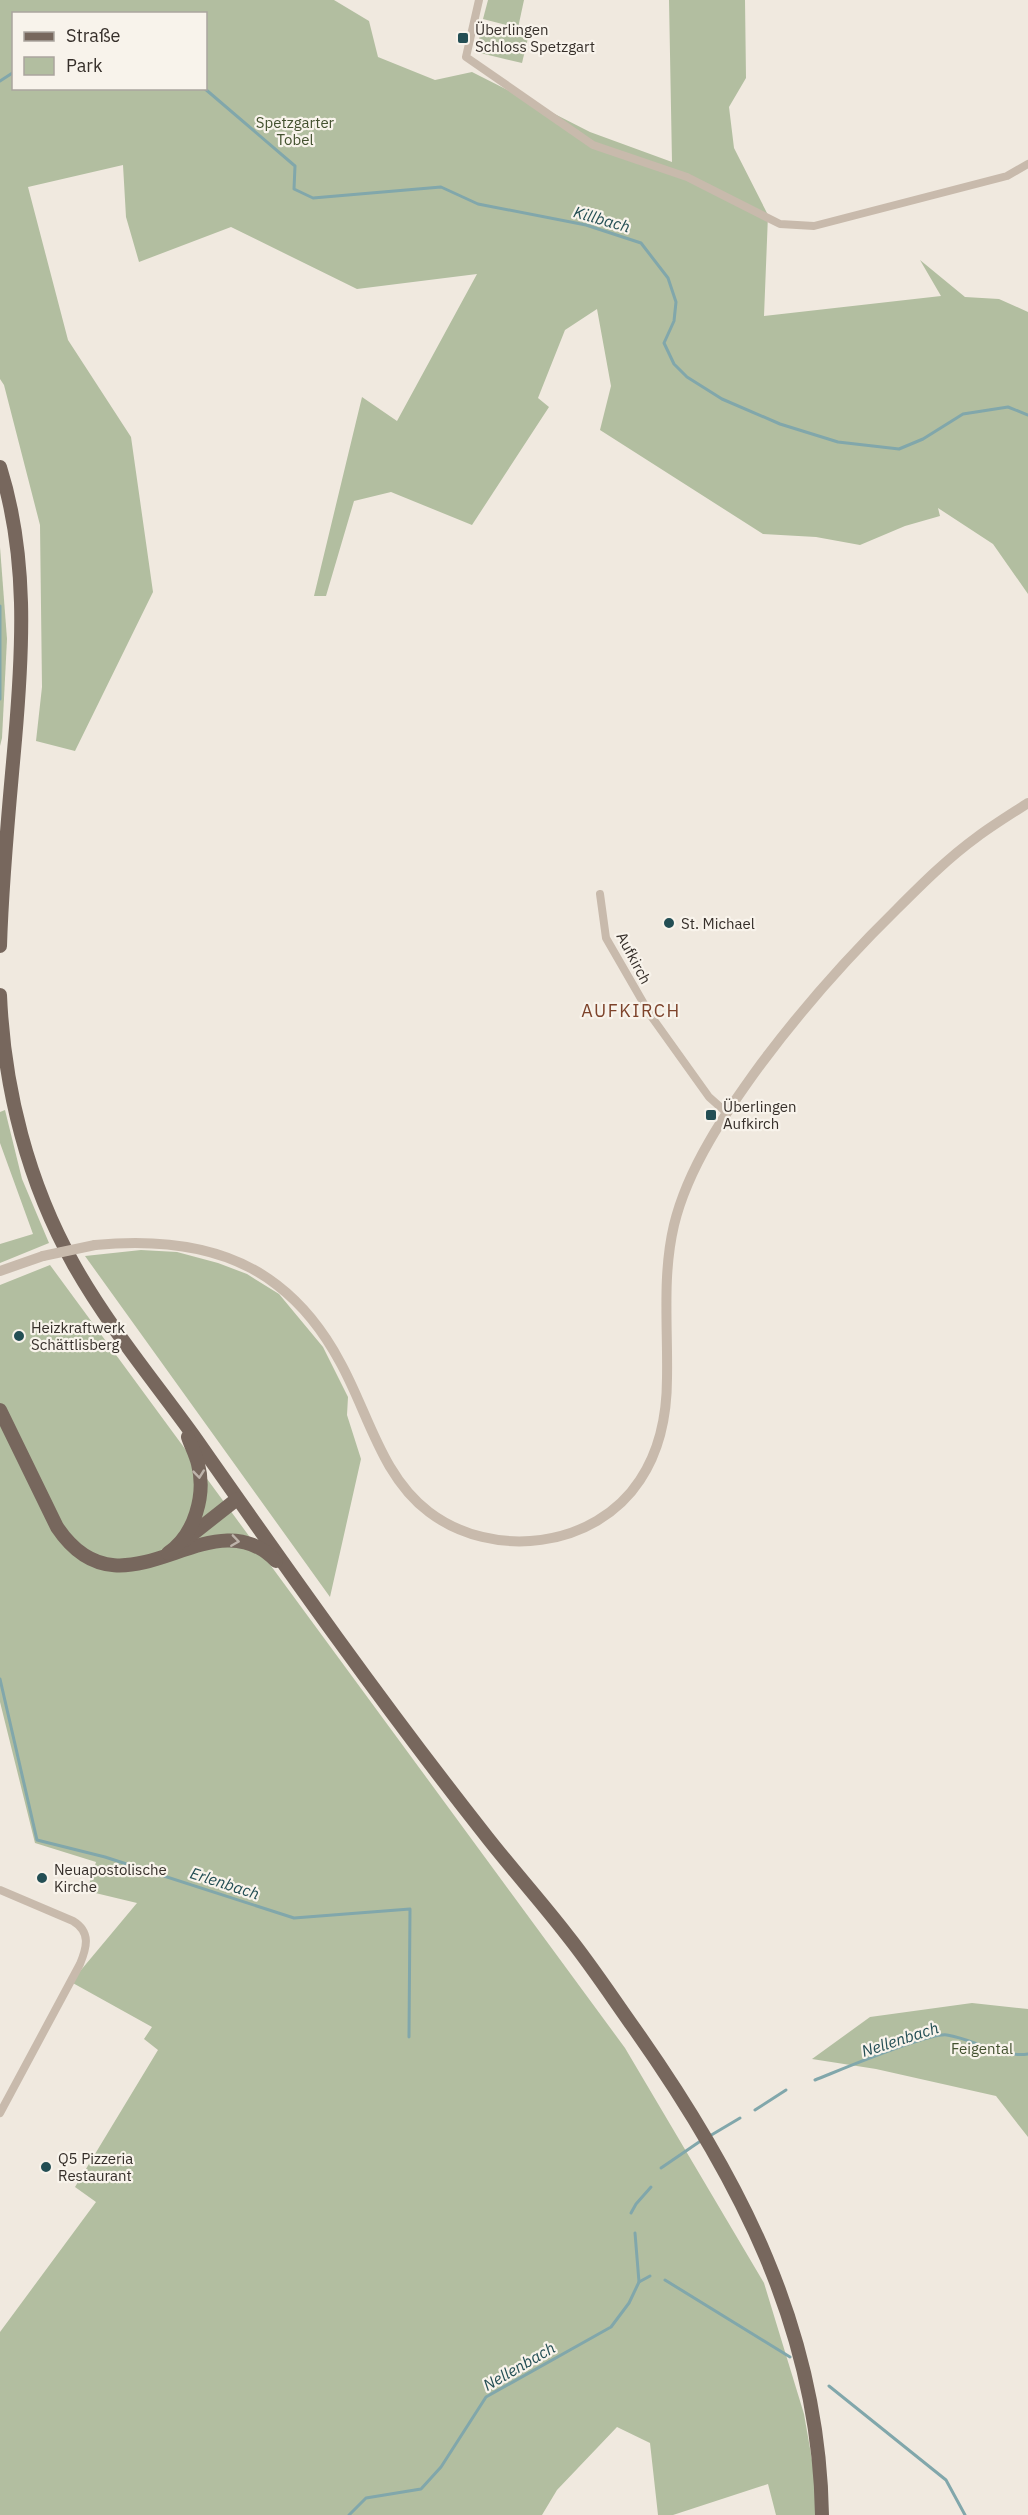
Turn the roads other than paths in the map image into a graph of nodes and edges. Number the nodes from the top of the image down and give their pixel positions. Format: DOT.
graph roads {
  1 [pos="479,0"];
  2 [pos="1028,164"];
  3 [pos="0,467"];
  4 [pos="1028,803"];
  5 [pos="600,894"];
  6 [pos="0,946"];
  7 [pos="0,995"];
  8 [pos="727,1113"];
  9 [pos="0,1271"];
  10 [pos="0,1410"];
  11 [pos="181,1418"];
  12 [pos="240,1502"];
  13 [pos="179,1549"];
  14 [pos="297,1583"];
  15 [pos="0,1890"];
  16 [pos="0,2113"];
  17 [pos="822,2515"];
  1 -- 2 [label="street"];
  3 -- 6 [label="main road"];
  4 -- 8 [label="street"];
  5 -- 8 [label="street, Aufkirch"];
  7 -- 11 [label="main road"];
  8 -- 9 [label="street, bridge"];
  10 -- 13 [label="main road"];
  11 -- 12 [label="main road"];
  11 -- 13 [label="main road, one-way"];
  12 -- 13 [label="main road"];
  12 -- 14 [label="main road"];
  13 -- 14 [label="main road, one-way"];
  14 -- 17 [label="main road"];
  15 -- 16 [label="street"];
}
